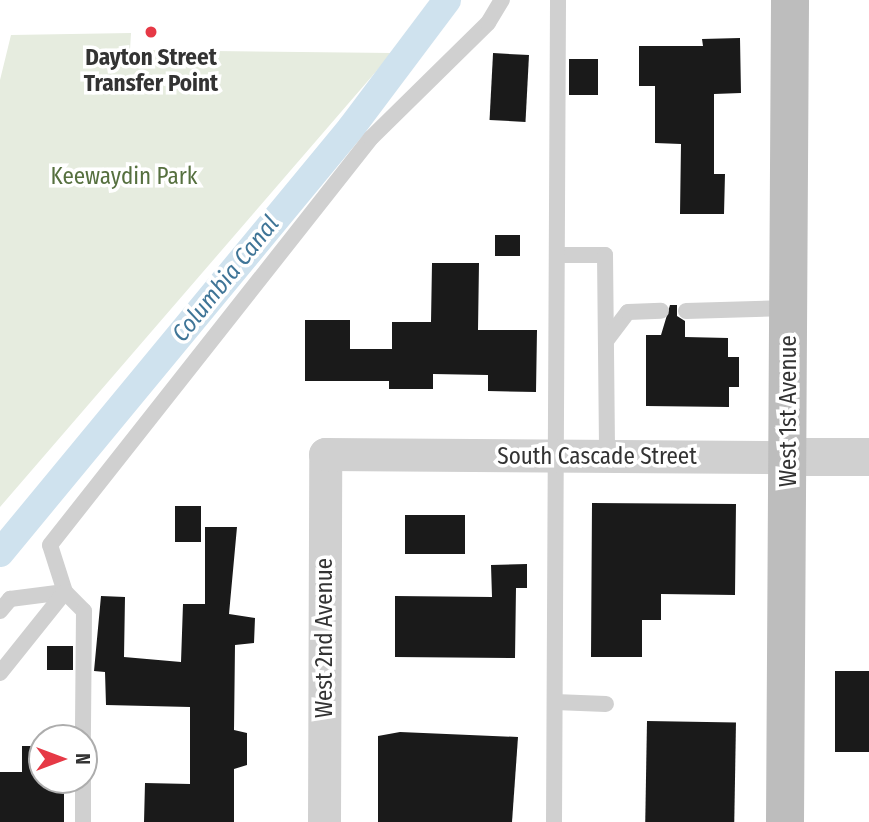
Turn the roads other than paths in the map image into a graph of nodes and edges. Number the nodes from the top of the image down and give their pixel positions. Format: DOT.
graph roads {
  1 [pos="502,0"];
  2 [pos="558,0"];
  3 [pos="790,0"];
  4 [pos="557,255"];
  5 [pos="788,309"];
  6 [pos="660,311"];
  7 [pos="685,311"];
  8 [pos="606,341"];
  9 [pos="325,454"];
  10 [pos="557,455"];
  11 [pos="607,456"];
  12 [pos="787,457"];
  13 [pos="869,457"];
  14 [pos="65,592"];
  15 [pos="0,611"];
  16 [pos="0,673"];
  17 [pos="555,702"];
  18 [pos="606,704"];
  19 [pos="83,724"];
  20 [pos="83,794"];
  21 [pos="83,822"];
  22 [pos="324,822"];
  23 [pos="554,822"];
  24 [pos="785,822"];
  1 -- 14 [label="lane"];
  2 -- 4 [label="lane"];
  3 -- 5 [label="main road, West 1st Avenue"];
  4 -- 8 [label="lane"];
  4 -- 10 [label="lane"];
  5 -- 7 [label="lane"];
  5 -- 12 [label="main road, West 1st Avenue"];
  6 -- 8 [label="lane"];
  8 -- 11 [label="lane"];
  9 -- 10 [label="street, South Cascade Street"];
  9 -- 22 [label="street, West 2nd Avenue"];
  10 -- 11 [label="street, South Cascade Street"];
  10 -- 17 [label="lane"];
  11 -- 12 [label="street, South Cascade Street"];
  12 -- 13 [label="street, South Cascade Street"];
  12 -- 24 [label="main road, West 1st Avenue"];
  14 -- 15 [label="lane"];
  14 -- 16 [label="lane"];
  14 -- 19 [label="lane"];
  17 -- 18 [label="lane"];
  17 -- 23 [label="lane"];
  20 -- 21 [label="lane"];
}
